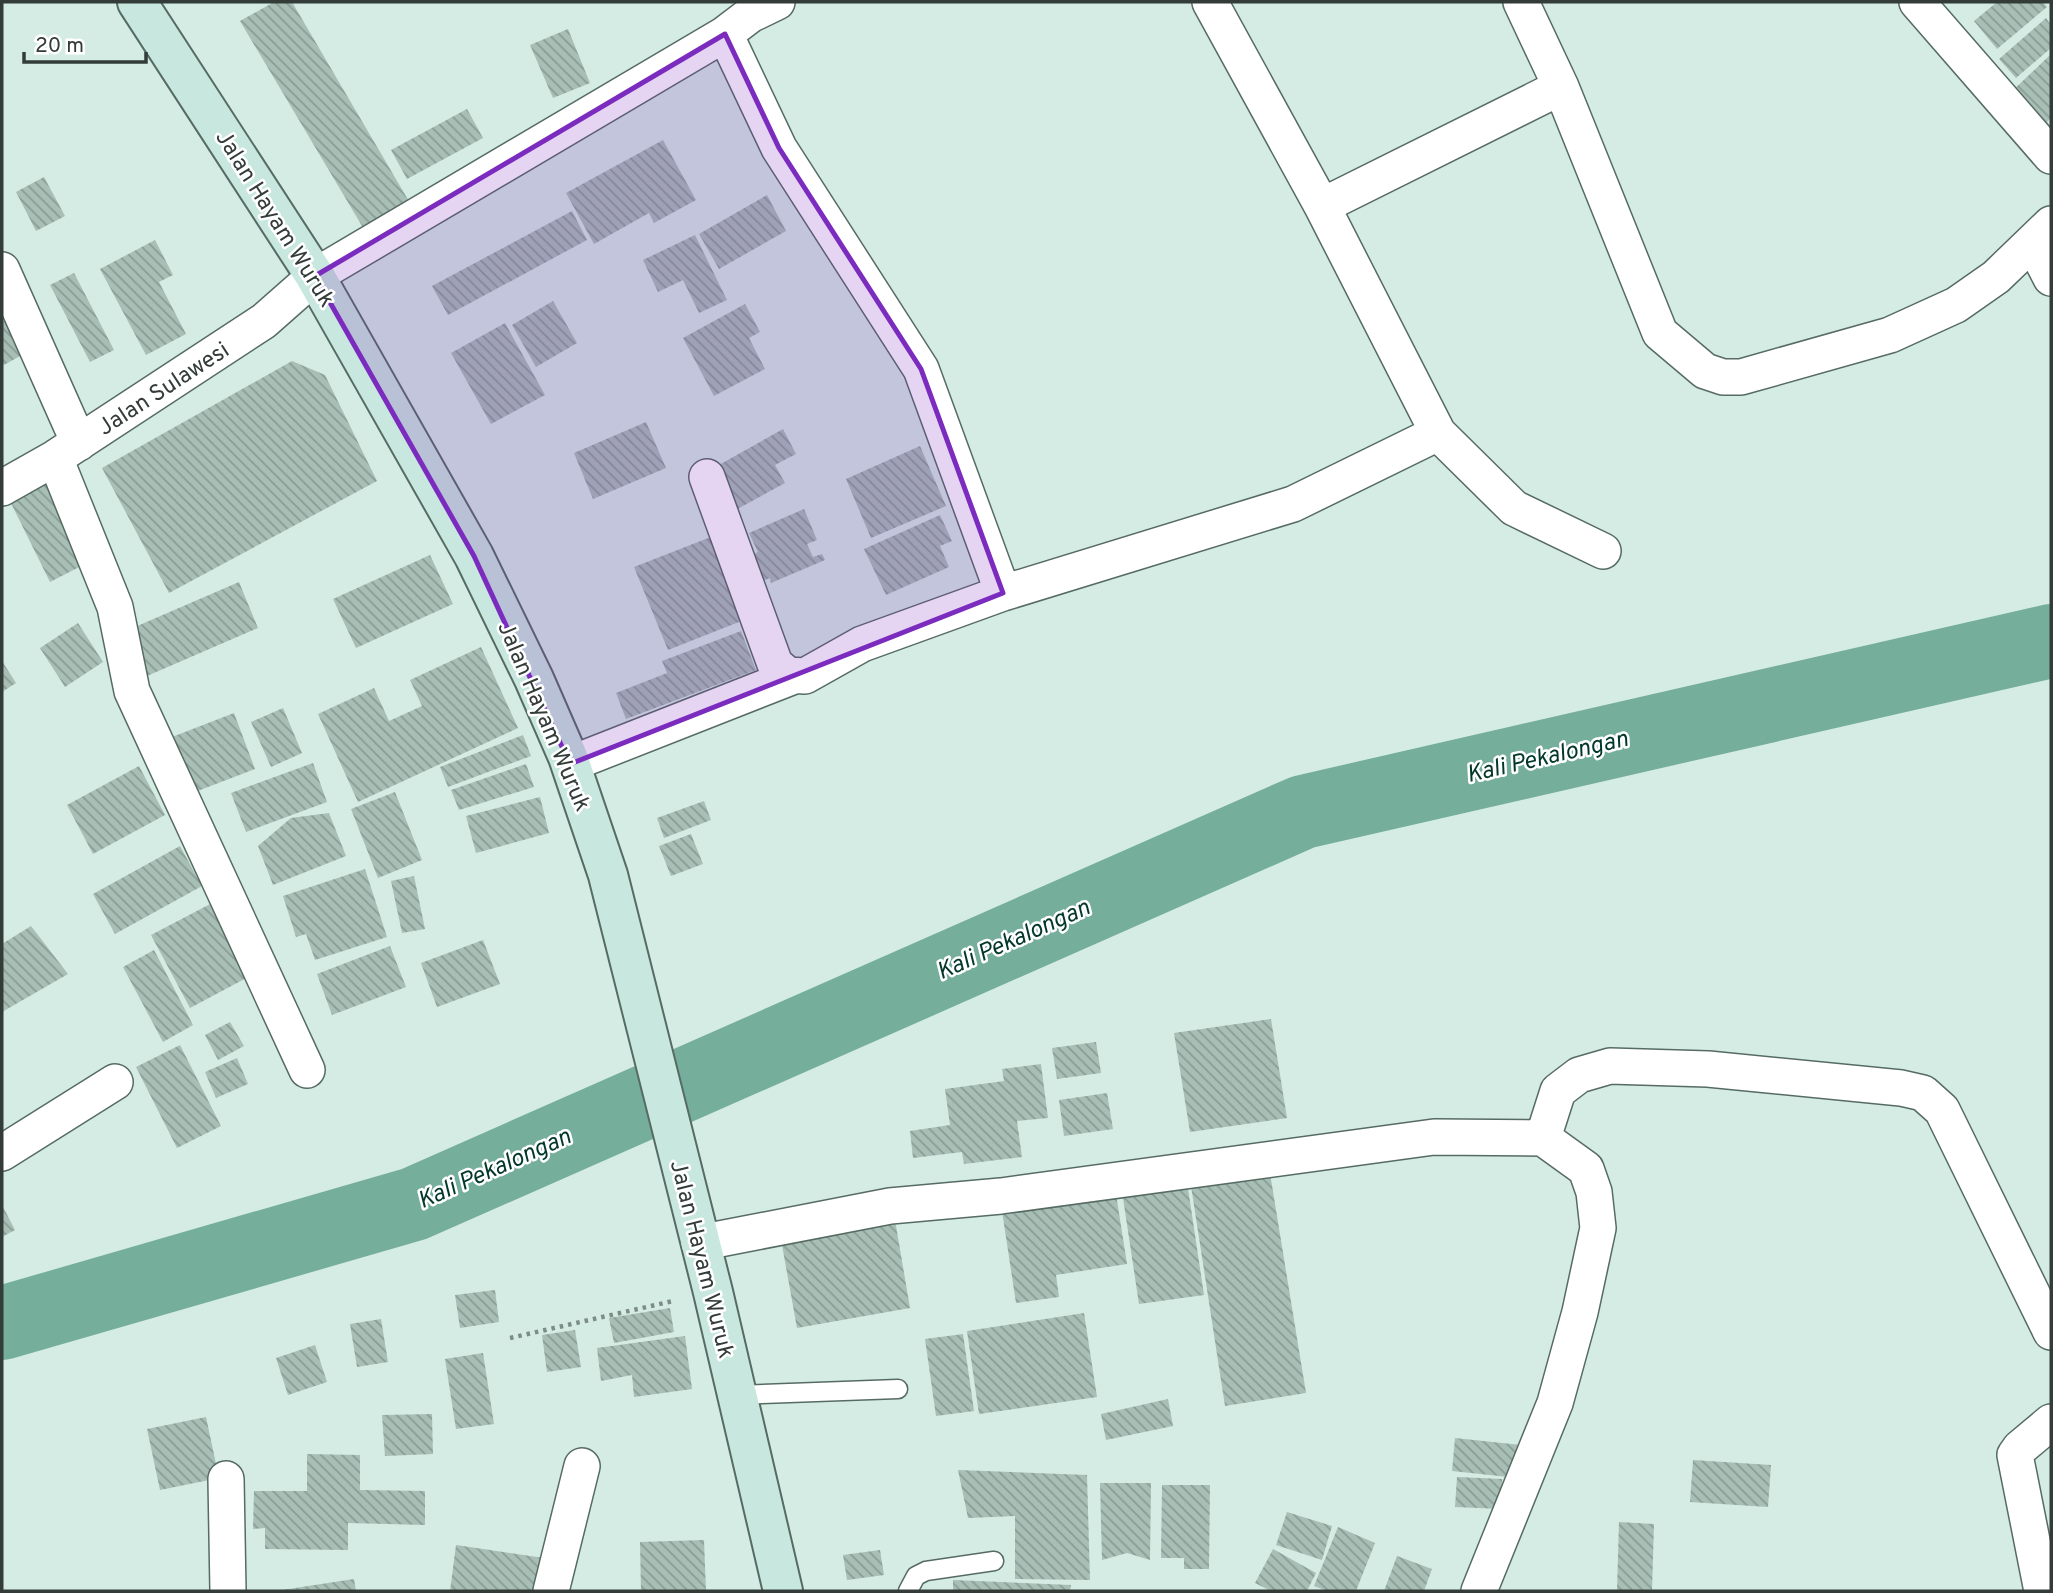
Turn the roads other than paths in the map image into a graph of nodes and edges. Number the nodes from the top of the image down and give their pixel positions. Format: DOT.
graph roads {
  1 [pos="137,2"];
  2 [pos="1210,2"];
  3 [pos="1521,2"];
  4 [pos="1917,2"];
  5 [pos="749,13"];
  6 [pos="1561,87"];
  7 [pos="2051,156"];
  8 [pos="1322,206"];
  9 [pos="2042,234"];
  10 [pos="2,270"];
  11 [pos="315,276"];
  12 [pos="2051,278"];
  13 [pos="1438,433"];
  14 [pos="67,451"];
  15 [pos="707,477"];
  16 [pos="2,488"];
  17 [pos="1603,551"];
  18 [pos="1003,593"];
  19 [pos="794,676"];
  20 [pos="570,764"];
  21 [pos="307,1070"];
  22 [pos="115,1082"];
  23 [pos="1543,1138"];
  24 [pos="2,1153"];
  25 [pos="697,1235"];
  26 [pos="2051,1332"];
  27 [pos="898,1389"];
  28 [pos="737,1395"];
  29 [pos="2051,1422"];
  30 [pos="582,1466"];
  31 [pos="226,1479"];
  32 [pos="993,1561"];
  33 [pos="228,1591"];
  34 [pos="551,1591"];
  35 [pos="783,1591"];
  36 [pos="908,1591"];
  37 [pos="1479,1591"];
  38 [pos="2042,1591"];
  1 -- 11 [label="street, Jalan Hayam Wuruk"];
  2 -- 8 [label="street"];
  3 -- 6 [label="street"];
  4 -- 7 [label="street"];
  5 -- 11 [label="street, Jalan Sulawesi"];
  5 -- 18 [label="street"];
  6 -- 8 [label="street"];
  6 -- 9 [label="street"];
  8 -- 13 [label="street"];
  9 -- 12 [label="street"];
  10 -- 14 [label="street"];
  11 -- 14 [label="street, Jalan Sulawesi"];
  11 -- 20 [label="street, Jalan Hayam Wuruk"];
  13 -- 17 [label="street"];
  13 -- 18 [label="street"];
  14 -- 16 [label="street, Jalan Sulawesi"];
  14 -- 21 [label="street"];
  15 -- 19 [label="street"];
  18 -- 19 [label="street"];
  19 -- 20 [label="street"];
  20 -- 25 [label="street, Jalan Hayam Wuruk"];
  22 -- 24 [label="street"];
  23 -- 25 [label="street"];
  23 -- 26 [label="street"];
  23 -- 37 [label="street"];
  25 -- 28 [label="street, Jalan Hayam Wuruk"];
  27 -- 28 [label="lane"];
  28 -- 35 [label="street, Jalan Hayam Wuruk"];
  29 -- 38 [label="street"];
  30 -- 34 [label="street"];
  31 -- 33 [label="street"];
  32 -- 36 [label="lane"];
}
